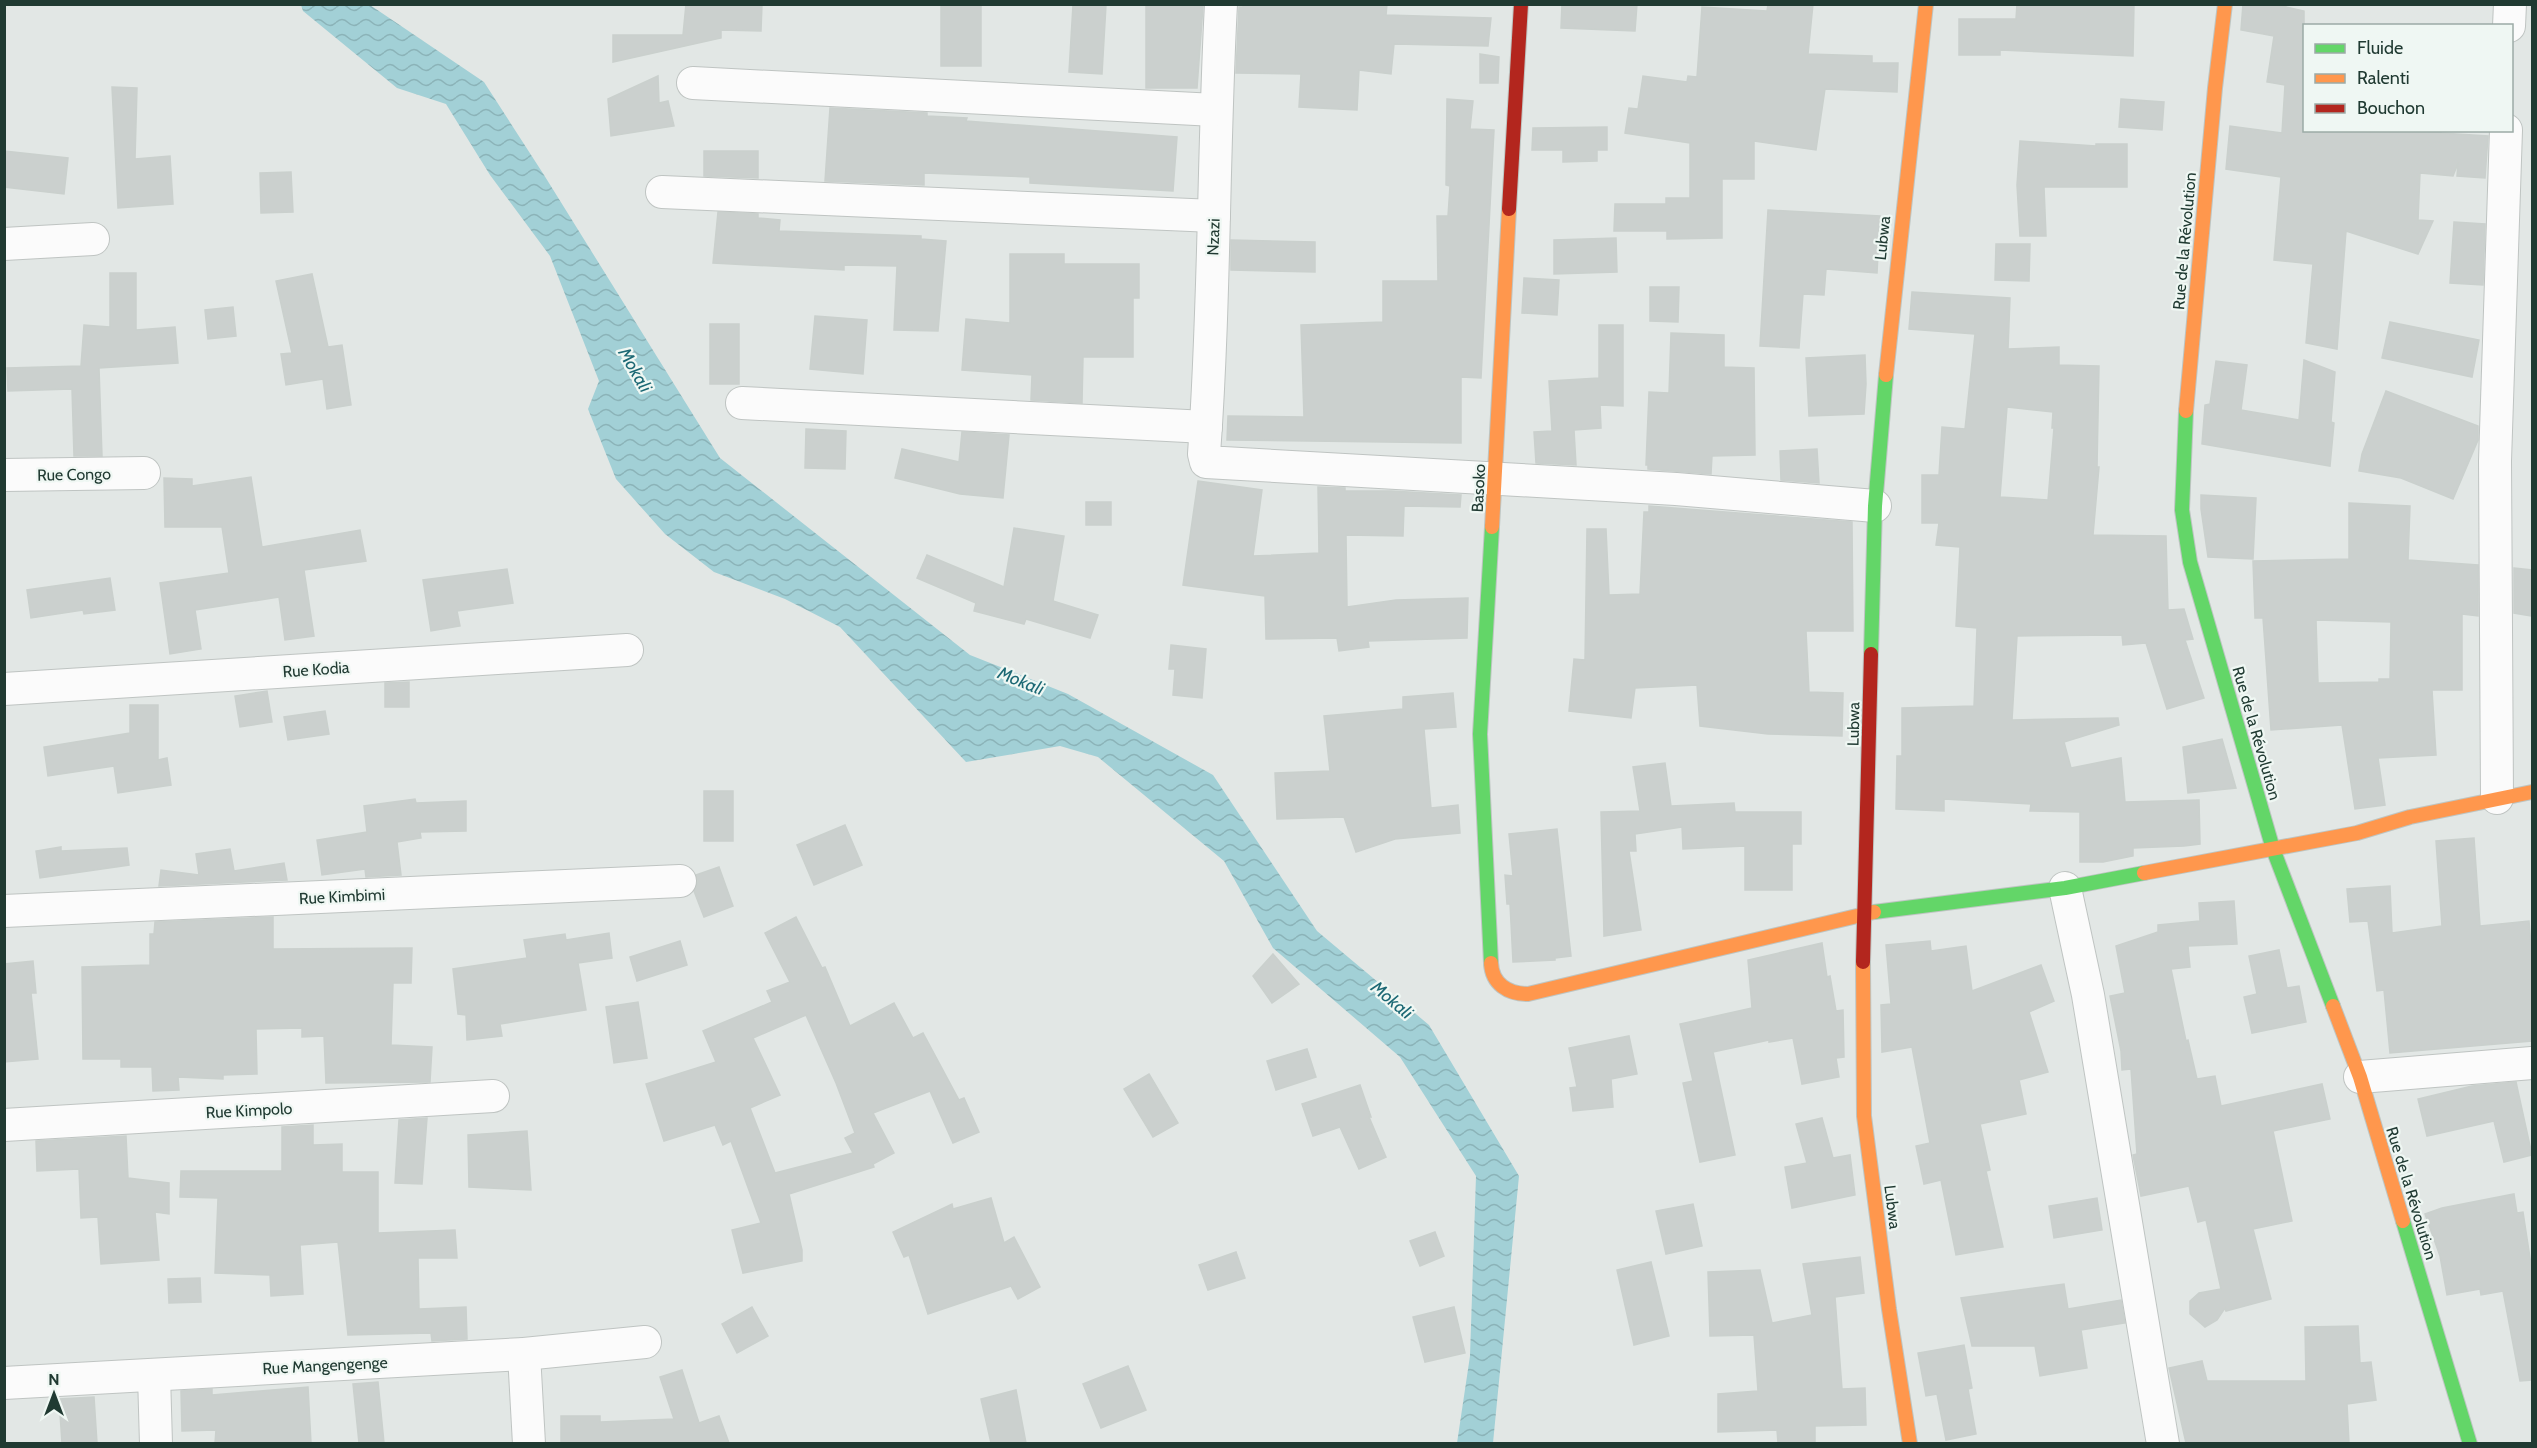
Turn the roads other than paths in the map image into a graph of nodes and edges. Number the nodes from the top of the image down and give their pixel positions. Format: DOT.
graph roads {
  1 [pos="1221,4"];
  2 [pos="1521,4"];
  3 [pos="1926,4"];
  4 [pos="2225,4"];
  5 [pos="2510,4"];
  6 [pos="2509,24"];
  7 [pos="693,83"];
  8 [pos="1215,110"];
  9 [pos="2506,132"];
  10 [pos="662,192"];
  11 [pos="1214,216"];
  12 [pos="93,239"];
  13 [pos="4,244"];
  14 [pos="742,403"];
  15 [pos="1206,427"];
  16 [pos="144,473"];
  17 [pos="4,475"];
  18 [pos="1495,479"];
  19 [pos="1875,506"];
  20 [pos="627,650"];
  21 [pos="4,688"];
  22 [pos="2532,792"];
  23 [pos="2497,798"];
  24 [pos="2273,849"];
  25 [pos="680,881"];
  26 [pos="2065,888"];
  27 [pos="4,911"];
  28 [pos="1865,912"];
  29 [pos="2532,1063"];
  30 [pos="2360,1077"];
  31 [pos="493,1096"];
  32 [pos="4,1125"];
  33 [pos="645,1342"];
  34 [pos="524,1354"];
  35 [pos="154,1375"];
  36 [pos="4,1383"];
  37 [pos="156,1443"];
  38 [pos="529,1443"];
  39 [pos="1910,1443"];
  40 [pos="2163,1443"];
  41 [pos="2470,1443"];
  1 -- 8 [label="street, Nzazi"];
  2 -- 18 [label="street, Basoko"];
  3 -- 19 [label="street, Lubwa"];
  4 -- 24 [label="street, Rue de la Révolution"];
  5 -- 6 [label="street"];
  7 -- 8 [label="street"];
  8 -- 11 [label="street, Nzazi"];
  9 -- 23 [label="street"];
  10 -- 11 [label="street"];
  11 -- 15 [label="street, Nzazi"];
  12 -- 13 [label="street"];
  14 -- 15 [label="street"];
  15 -- 18 [label="street, Nzazi"];
  16 -- 17 [label="street, Rue Congo"];
  18 -- 19 [label="street"];
  18 -- 28 [label="street, Basoko"];
  19 -- 28 [label="street, Lubwa"];
  20 -- 21 [label="street, Rue Kodia"];
  22 -- 23 [label="street"];
  23 -- 24 [label="street"];
  24 -- 26 [label="street"];
  24 -- 30 [label="street, Rue de la Révolution"];
  25 -- 27 [label="street, Rue Kimbimi"];
  26 -- 28 [label="street"];
  26 -- 40 [label="street"];
  28 -- 39 [label="street, Lubwa"];
  29 -- 30 [label="street"];
  30 -- 41 [label="street, Rue de la Révolution"];
  31 -- 32 [label="street, Rue Kimpolo"];
  33 -- 34 [label="street, Rue Mangengenge"];
  34 -- 35 [label="street, Rue Mangengenge"];
  34 -- 38 [label="street"];
  35 -- 36 [label="street, Rue Mangengenge"];
  35 -- 37 [label="street"];
}
